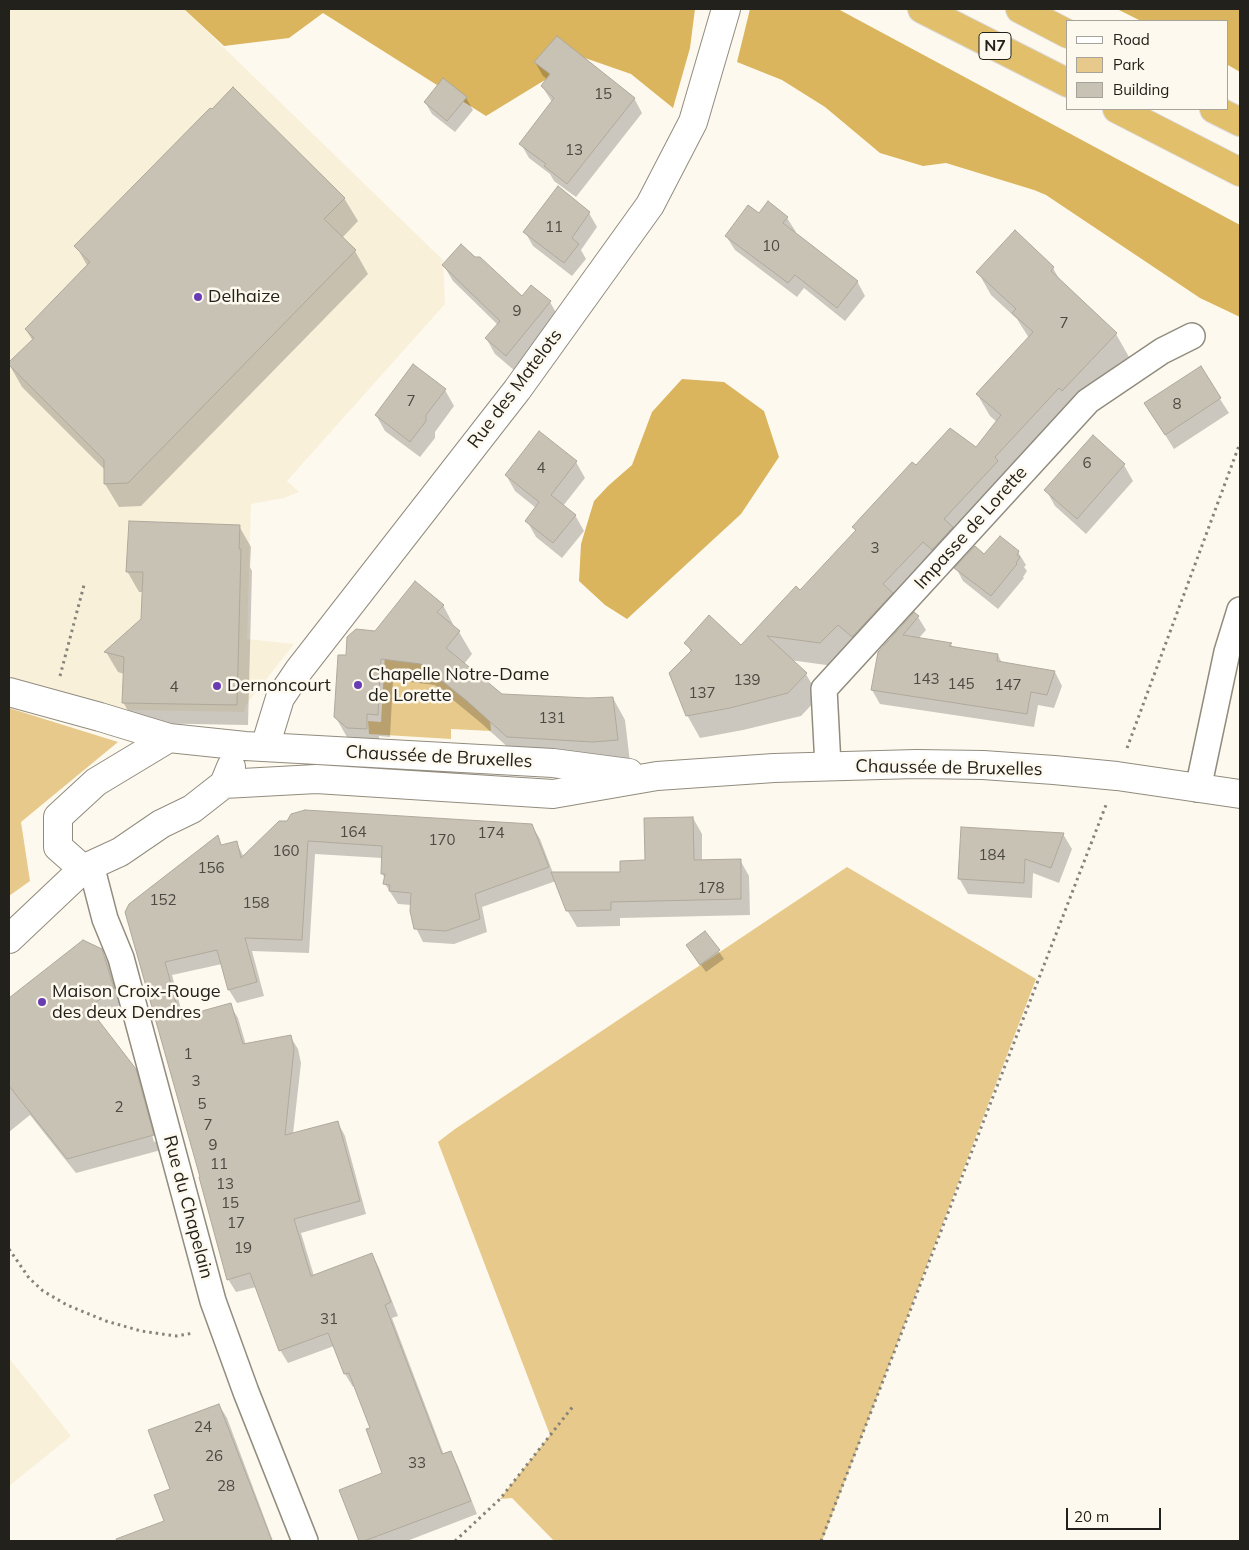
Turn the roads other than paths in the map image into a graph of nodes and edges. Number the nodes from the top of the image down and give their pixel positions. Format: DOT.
graph roads {
  1 [pos="726,9"];
  2 [pos="922,9"];
  3 [pos="1020,9"];
  4 [pos="1066,33"];
  5 [pos="1066,83"];
  6 [pos="1119,110"];
  7 [pos="1216,110"];
  8 [pos="1240,122"];
  9 [pos="1240,172"];
  10 [pos="1192,336"];
  11 [pos="1240,610"];
  12 [pos="9,692"];
  13 [pos="169,738"];
  14 [pos="222,744"];
  15 [pos="265,747"];
  16 [pos="828,766"];
  17 [pos="657,776"];
  18 [pos="224,784"];
  19 [pos="1198,789"];
  20 [pos="1240,794"];
  21 [pos="87,867"];
  22 [pos="9,939"];
  23 [pos="305,1541"];
  1 -- 15 [label="street, Rue des Matelots"];
  2 -- 5 [label="highway, N7"];
  3 -- 4 [label="highway, N7"];
  6 -- 9 [label="highway"];
  7 -- 8 [label="highway"];
  10 -- 16 [label="street, Impasse de Lorette"];
  11 -- 19 [label="street"];
  12 -- 13 [label="street, Chaussée de Bruxelles"];
  13 -- 14 [label="street, Chaussée de Bruxelles"];
  13 -- 21 [label="street"];
  14 -- 15 [label="street, Chaussée de Bruxelles"];
  14 -- 18 [label="street"];
  15 -- 17 [label="street, Chaussée de Bruxelles"];
  16 -- 17 [label="street, Chaussée de Bruxelles"];
  16 -- 19 [label="street, Chaussée de Bruxelles"];
  17 -- 18 [label="street, Chaussée de Bruxelles"];
  18 -- 21 [label="street"];
  19 -- 20 [label="street, Chaussée de Bruxelles"];
  21 -- 22 [label="street"];
  21 -- 23 [label="street, Rue du Chapelain"];
}
